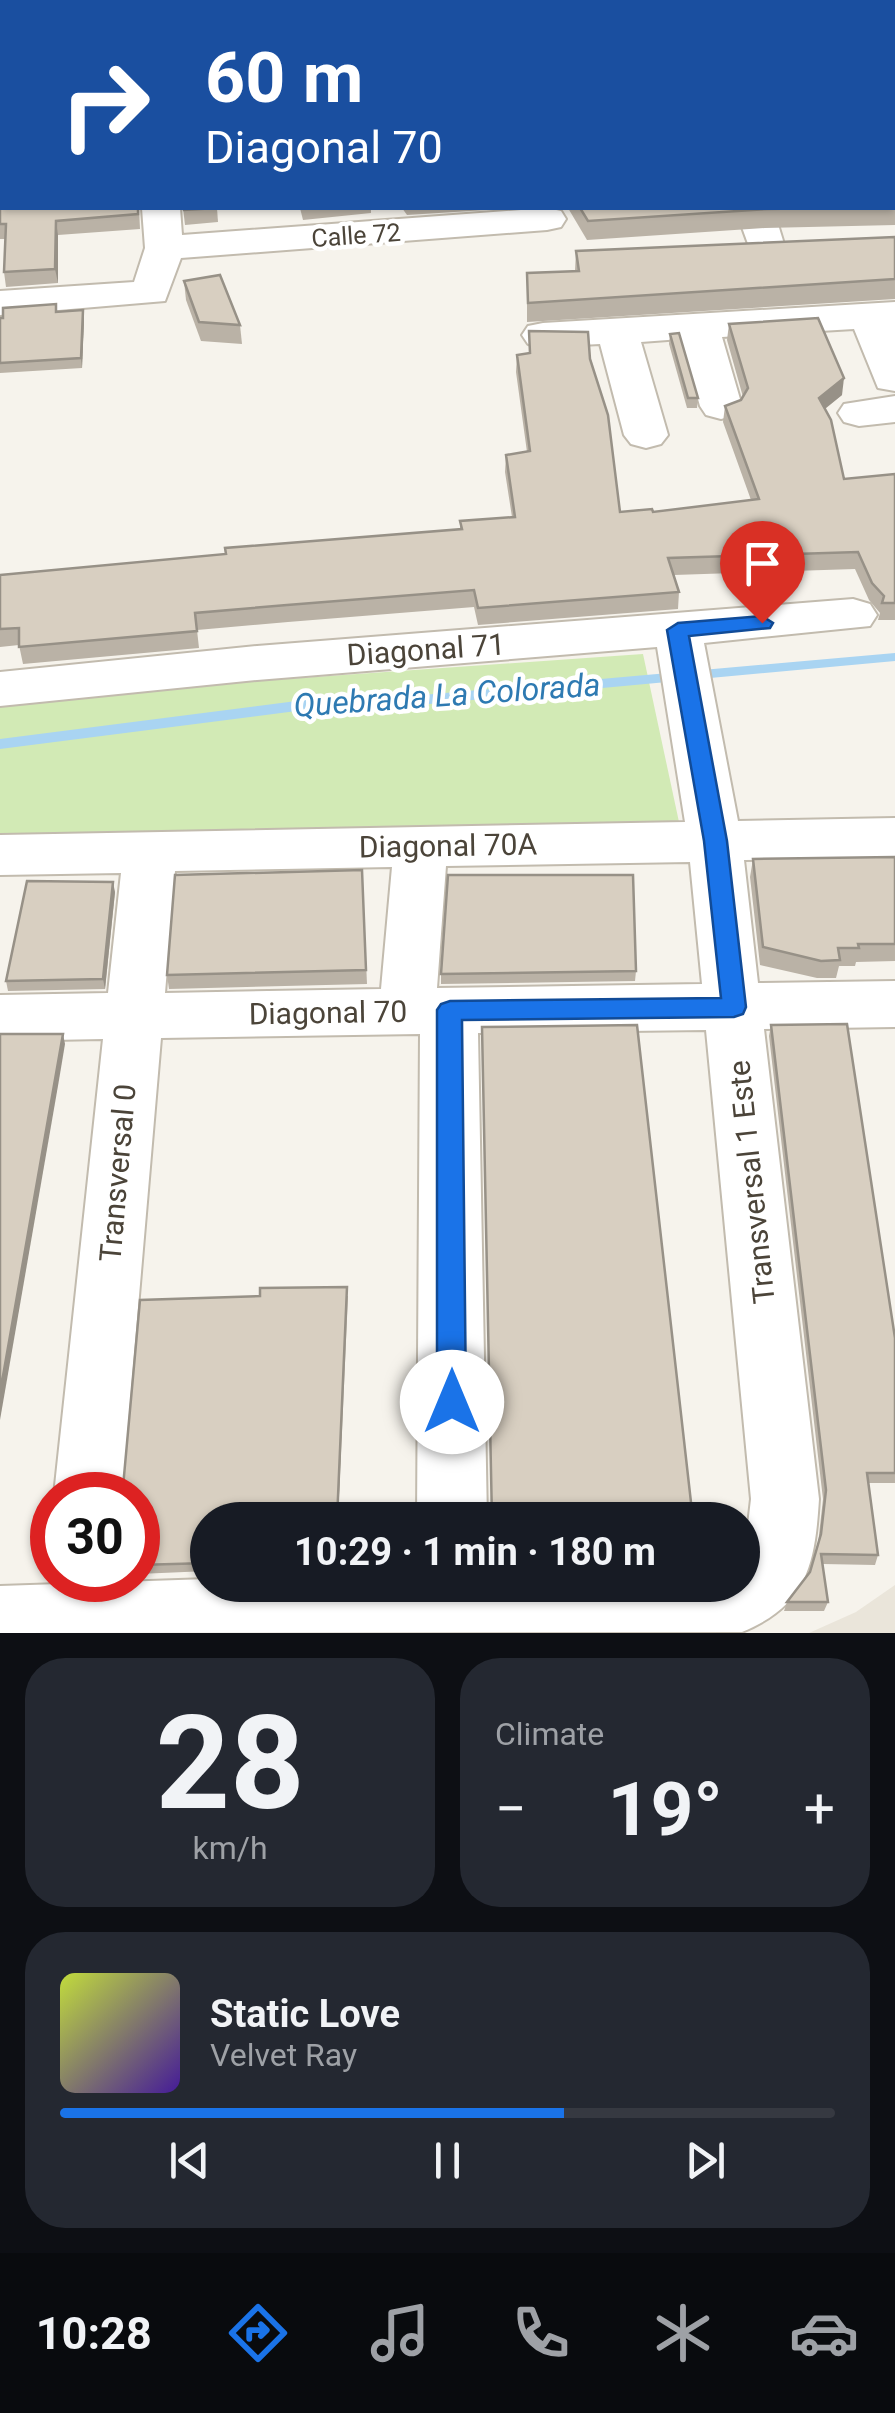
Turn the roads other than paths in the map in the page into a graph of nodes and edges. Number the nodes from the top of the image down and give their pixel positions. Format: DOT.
graph roads {
  1 [pos="161,210"];
  2 [pos="551,224"];
  3 [pos="164,248"];
  4 [pos="0,303"];
  5 [pos="886,315"];
  6 [pos="698,326"];
  7 [pos="617,330"];
  8 [pos="543,335"];
  9 [pos="882,401"];
  10 [pos="721,406"];
  11 [pos="646,435"];
  12 [pos="853,615"];
  13 [pos="680,644"];
  14 [pos="0,689"];
  15 [pos="895,838"];
  16 [pos="716,841"];
  17 [pos="421,847"];
  18 [pos="150,852"];
  19 [pos="0,855"];
  20 [pos="895,1004"];
  21 [pos="734,1007"];
  22 [pos="428,1011"];
  23 [pos="132,1016"];
  24 [pos="0,1018"];
  25 [pos="90,1472"];
  26 [pos="451,1502"];
  27 [pos="760,1578"];
  28 [pos="160,1598"];
  29 [pos="190,1598"];
  30 [pos="69,1602"];
  31 [pos="0,1622"];
  1 -- 3 [label="street"];
  2 -- 3 [label="street, Calle 72"];
  3 -- 4 [label="street"];
  5 -- 6 [label="street"];
  5 -- 9 [label="street"];
  6 -- 7 [label="street"];
  6 -- 10 [label="street"];
  7 -- 8 [label="street"];
  7 -- 11 [label="street"];
  12 -- 13 [label="street, Diagonal 71"];
  13 -- 14 [label="street, Diagonal 71"];
  13 -- 16 [label="street, Transversal 1 Este"];
  15 -- 16 [label="street, Diagonal 70A"];
  16 -- 17 [label="street, Diagonal 70A"];
  16 -- 21 [label="street, Transversal 1 Este"];
  17 -- 18 [label="street, Diagonal 70A"];
  17 -- 22 [label="street"];
  18 -- 19 [label="street, Diagonal 70A"];
  18 -- 23 [label="street, Transversal 0"];
  20 -- 21 [label="street, Diagonal 70"];
  21 -- 22 [label="street, Diagonal 70"];
  21 -- 27 [label="street, Transversal 1 Este"];
  22 -- 23 [label="street, Diagonal 70"];
  22 -- 26 [label="street"];
  23 -- 24 [label="street, Diagonal 70"];
  23 -- 25 [label="street, Transversal 0"];
  28 -- 29 [label="street"];
  30 -- 31 [label="street"];
}
